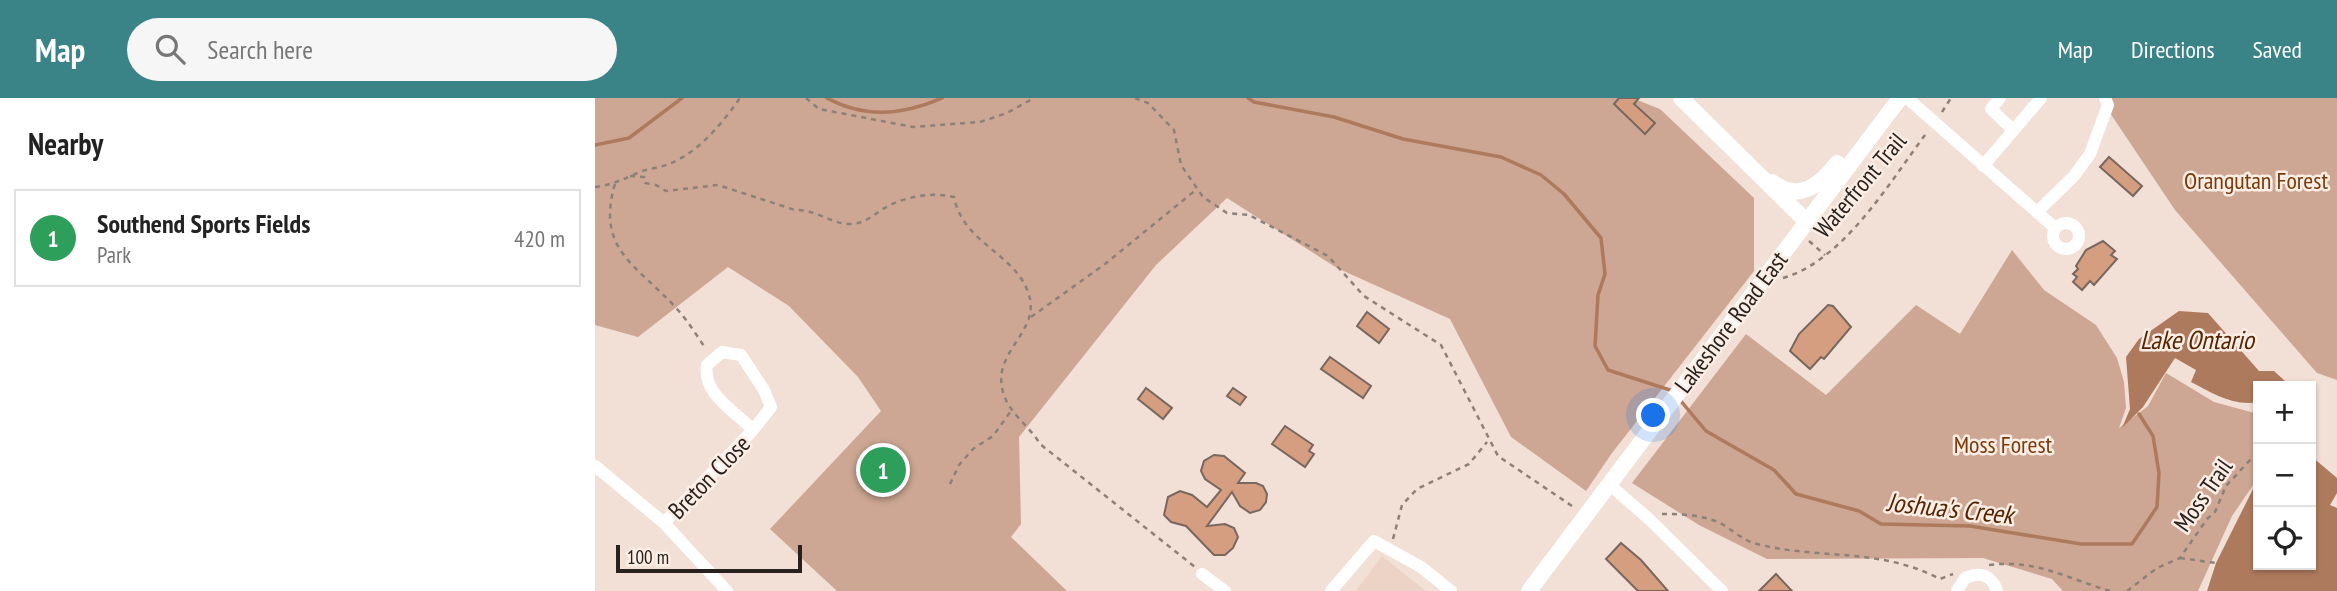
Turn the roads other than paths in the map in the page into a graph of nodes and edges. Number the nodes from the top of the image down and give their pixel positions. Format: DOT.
graph roads {
  1 [pos="1681,98"];
  2 [pos="1900,98"];
  3 [pos="1907,98"];
  4 [pos="2000,98"];
  5 [pos="2041,98"];
  6 [pos="2105,98"];
  7 [pos="2013,130"];
  8 [pos="1867,141"];
  9 [pos="1746,163"];
  10 [pos="1983,166"];
  11 [pos="2037,212"];
  12 [pos="1807,221"];
  13 [pos="2055,228"];
  14 [pos="753,430"];
  15 [pos="595,466"];
  16 [pos="1611,486"];
  17 [pos="664,523"];
  18 [pos="1202,574"];
  19 [pos="727,591"];
  20 [pos="1224,591"];
  21 [pos="1331,591"];
  22 [pos="1451,591"];
  23 [pos="1529,591"];
  24 [pos="1722,591"];
  25 [pos="1957,591"];
  26 [pos="1997,591"];
  1 -- 9 [label="main road"];
  2 -- 8 [label="main road, Lakeshore Road East"];
  3 -- 10 [label="street"];
  4 -- 7 [label="street"];
  5 -- 7 [label="street"];
  6 -- 11 [label="street"];
  7 -- 10 [label="street"];
  8 -- 9 [label="main road"];
  8 -- 12 [label="main road, Lakeshore Road East"];
  9 -- 12 [label="main road"];
  10 -- 11 [label="street"];
  11 -- 13 [label="street"];
  12 -- 16 [label="main road, Lakeshore Road East"];
  14 -- 14 [label="street, Breton Close"];
  14 -- 17 [label="street, Breton Close"];
  15 -- 17 [label="street"];
  16 -- 23 [label="main road, Lakeshore Road East"];
  16 -- 24 [label="street"];
  17 -- 19 [label="street"];
  18 -- 20 [label="street"];
  21 -- 22 [label="street"];
  25 -- 26 [label="street"];
}
